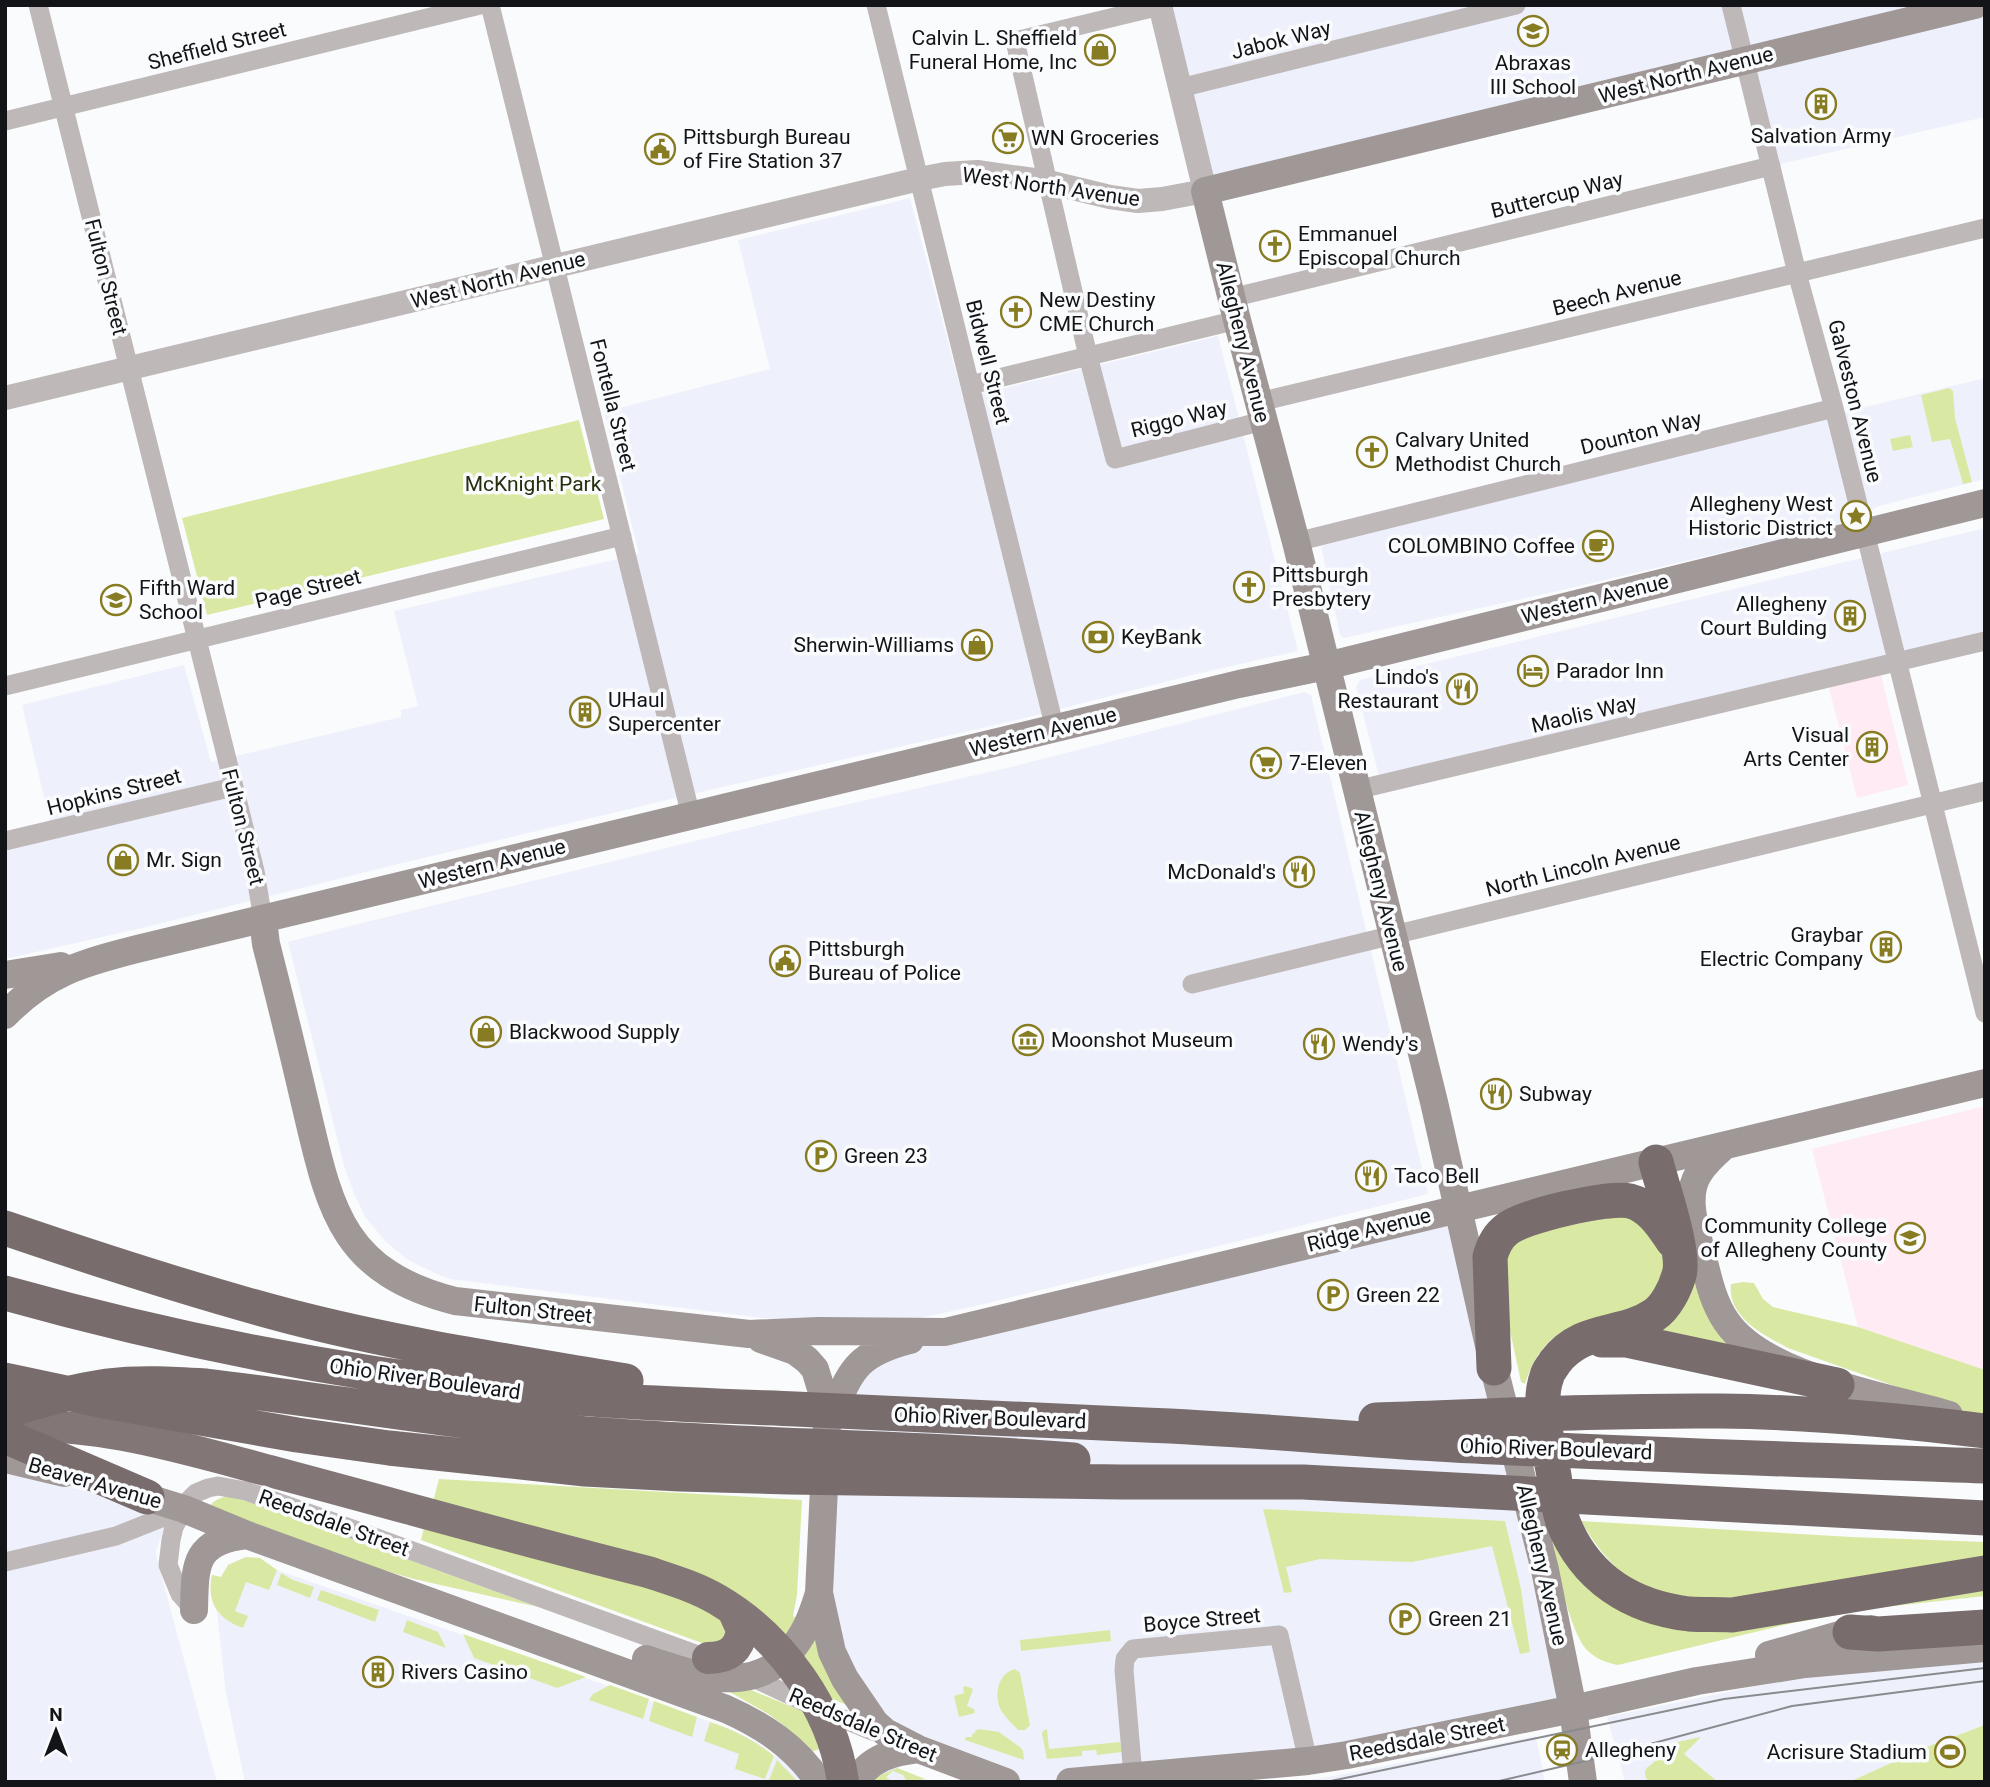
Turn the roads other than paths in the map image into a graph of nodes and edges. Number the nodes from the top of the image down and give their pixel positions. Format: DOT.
graph roads {
  1 [pos="38,5"];
  2 [pos="480,5"];
  3 [pos="490,5"];
  4 [pos="876,5"];
  5 [pos="1160,5"];
  6 [pos="1516,5"];
  7 [pos="1731,5"];
  8 [pos="1975,5"];
  9 [pos="1745,61"];
  10 [pos="1180,88"];
  11 [pos="64,107"];
  12 [pos="5,121"];
  13 [pos="1771,166"];
  14 [pos="919,178"];
  15 [pos="1048,182"];
  16 [pos="1205,191"];
  17 [pos="1985,228"];
  18 [pos="555,266"];
  19 [pos="1797,273"];
  20 [pos="1234,309"];
  21 [pos="1088,356"];
  22 [pos="129,368"];
  23 [pos="970,385"];
  24 [pos="5,398"];
  25 [pos="1834,408"];
  26 [pos="1261,412"];
  27 [pos="1985,503"];
  28 [pos="1864,533"];
  29 [pos="622,536"];
  30 [pos="1296,542"];
  31 [pos="196,639"];
  32 [pos="1985,641"];
  33 [pos="1896,661"];
  34 [pos="1326,666"];
  35 [pos="5,686"];
  36 [pos="1055,729"];
  37 [pos="233,787"];
  38 [pos="1356,790"];
  39 [pos="1985,791"];
  40 [pos="1931,804"];
  41 [pos="691,817"];
  42 [pos="5,842"];
  43 [pos="263,920"];
  44 [pos="1393,936"];
  45 [pos="1976,942"];
  46 [pos="102,958"];
  47 [pos="5,975"];
  48 [pos="1192,984"];
  49 [pos="1985,1013"];
  50 [pos="5,1015"];
  51 [pos="1985,1083"];
  52 [pos="1724,1146"];
  53 [pos="1656,1162"];
  54 [pos="1458,1210"];
  55 [pos="11,1228"];
  56 [pos="1679,1251"];
  57 [pos="5,1293"];
  58 [pos="946,1332"];
  59 [pos="749,1334"];
  60 [pos="1574,1344"];
  61 [pos="5,1356"];
  62 [pos="1494,1368"];
  63 [pos="5,1380"];
  64 [pos="1837,1385"];
  65 [pos="792,1409"];
  66 [pos="5,1411"];
  67 [pos="827,1424"];
  68 [pos="5,1427"];
  69 [pos="1985,1429"];
  70 [pos="1466,1432"];
  71 [pos="297,1435"];
  72 [pos="5,1436"];
  73 [pos="5,1459"];
  74 [pos="790,1461"];
  75 [pos="1985,1466"];
  76 [pos="147,1497"];
  77 [pos="184,1509"];
  78 [pos="1985,1518"];
  79 [pos="247,1535"];
  80 [pos="5,1563"];
  81 [pos="1985,1573"];
  82 [pos="819,1593"];
  83 [pos="194,1610"];
  84 [pos="733,1610"];
  85 [pos="1985,1611"];
  86 [pos="494,1623"];
  87 [pos="1985,1627"];
  88 [pos="1850,1632"];
  89 [pos="1985,1648"];
  90 [pos="785,1657"];
  91 [pos="708,1658"];
  92 [pos="749,1676"];
  93 [pos="1697,1681"];
  94 [pos="819,1709"];
  95 [pos="1573,1709"];
  96 [pos="885,1732"];
  97 [pos="918,1749"];
  98 [pos="1308,1761"];
  99 [pos="1133,1776"];
  100 [pos="819,1782"];
  101 [pos="843,1782"];
  102 [pos="856,1782"];
  103 [pos="1006,1782"];
  104 [pos="1070,1782"];
  105 [pos="1583,1782"];
  1 -- 11 [label="street, Fulton Street"];
  2 -- 11 [label="street, Sheffield Street"];
  3 -- 18 [label="street, Fontella Street"];
  4 -- 14 [label="street, Bidwell Street"];
  5 -- 10 [label="street, Allegheny Avenue"];
  5 -- 15 [label="street, Riggo Way"];
  6 -- 10 [label="street, Jabok Way"];
  7 -- 9 [label="street, Galveston Avenue"];
  8 -- 9 [label="main road, West North Avenue"];
  9 -- 13 [label="street, Galveston Avenue"];
  9 -- 16 [label="main road, West North Avenue"];
  10 -- 16 [label="street, Allegheny Avenue"];
  11 -- 12 [label="street, Sheffield Street"];
  11 -- 22 [label="street, Fulton Street"];
  13 -- 19 [label="street, Galveston Avenue"];
  13 -- 20 [label="street, Buttercup Way"];
  14 -- 15 [label="street, West North Avenue"];
  14 -- 18 [label="street, West North Avenue"];
  14 -- 23 [label="street, Bidwell Street"];
  15 -- 16 [label="street, West North Avenue"];
  15 -- 21 [label="street, Riggo Way"];
  16 -- 20 [label="main road, Allegheny Avenue"];
  17 -- 19 [label="street, Beech Avenue"];
  18 -- 22 [label="street, West North Avenue"];
  18 -- 29 [label="street, Fontella Street"];
  19 -- 25 [label="street, Galveston Avenue"];
  19 -- 26 [label="street, Beech Avenue"];
  20 -- 21 [label="street, Buttercup Way"];
  20 -- 26 [label="main road, Allegheny Avenue"];
  21 -- 23 [label="street, Buttercup Way"];
  21 -- 26 [label="street, Riggo Way"];
  22 -- 24 [label="street, West North Avenue"];
  22 -- 31 [label="street, Fulton Street"];
  23 -- 36 [label="street, Bidwell Street"];
  25 -- 28 [label="street, Galveston Avenue"];
  25 -- 30 [label="street, Dounton Way"];
  26 -- 30 [label="main road, Allegheny Avenue"];
  27 -- 28 [label="main road, Western Avenue"];
  28 -- 33 [label="street, Galveston Avenue"];
  28 -- 34 [label="main road, Western Avenue"];
  29 -- 31 [label="street, Page Street"];
  29 -- 41 [label="street, Fontella Street"];
  30 -- 34 [label="main road, Allegheny Avenue"];
  31 -- 35 [label="street, Page Street"];
  31 -- 37 [label="street, Fulton Street"];
  32 -- 33 [label="street, Maolis Way"];
  33 -- 38 [label="street, Maolis Way"];
  33 -- 40 [label="street, Galveston Avenue"];
  34 -- 36 [label="main road, Western Avenue"];
  34 -- 38 [label="main road, Allegheny Avenue"];
  36 -- 41 [label="main road, Western Avenue"];
  37 -- 42 [label="street, Hopkins Street"];
  37 -- 43 [label="street, Fulton Street"];
  38 -- 44 [label="main road, Allegheny Avenue"];
  39 -- 40 [label="street, North Lincoln Avenue"];
  40 -- 44 [label="street, North Lincoln Avenue"];
  40 -- 45 [label="street, Galveston Avenue"];
  41 -- 43 [label="main road, Western Avenue"];
  43 -- 46 [label="main road, Western Avenue"];
  43 -- 59 [label="main road, Fulton Street"];
  44 -- 48 [label="street, North Lincoln Avenue"];
  44 -- 54 [label="main road, Allegheny Avenue"];
  45 -- 49 [label="street, Galveston Avenue"];
  46 -- 47 [label="main road, Western Avenue"];
  46 -- 50 [label="main road, Western Avenue"];
  51 -- 52 [label="main road, Ridge Avenue"];
  52 -- 53 [label="main road, Ridge Avenue"];
  52 -- 64 [label="main road"];
  53 -- 54 [label="main road, Ridge Avenue"];
  53 -- 56 [label="highway"];
  54 -- 58 [label="main road, Ridge Avenue"];
  54 -- 62 [label="main road, Allegheny Avenue"];
  55 -- 65 [label="highway"];
  56 -- 60 [label="highway"];
  56 -- 62 [label="highway"];
  57 -- 65 [label="highway, Ohio River Boulevard"];
  58 -- 59 [label="main road, Ridge Avenue"];
  58 -- 67 [label="main road"];
  59 -- 67 [label="main road"];
  60 -- 64 [label="highway"];
  60 -- 81 [label="highway"];
  61 -- 71 [label="highway"];
  62 -- 95 [label="main road, Allegheny Avenue"];
  63 -- 71 [label="highway"];
  64 -- 69 [label="main road"];
  65 -- 70 [label="highway, Ohio River Boulevard"];
  66 -- 74 [label="highway"];
  67 -- 82 [label="main road"];
  68 -- 84 [label="highway"];
  69 -- 70 [label="highway"];
  70 -- 75 [label="highway, Ohio River Boulevard"];
  71 -- 74 [label="highway"];
  72 -- 76 [label="highway"];
  73 -- 76 [label="main road, Beaver Avenue"];
  74 -- 78 [label="highway"];
  76 -- 77 [label="main road, Beaver Avenue"];
  77 -- 79 [label="main road, Reedsdale Street"];
  77 -- 80 [label="street"];
  77 -- 83 [label="street"];
  77 -- 91 [label="street, Reedsdale Street"];
  79 -- 83 [label="main road"];
  79 -- 86 [label="main road, Reedsdale Street"];
  82 -- 90 [label="main road"];
  82 -- 96 [label="main road"];
  84 -- 90 [label="highway"];
  84 -- 91 [label="highway"];
  85 -- 88 [label="main road, Reedsdale Street"];
  86 -- 92 [label="main road"];
  86 -- 100 [label="main road, Reedsdale Street"];
  87 -- 88 [label="highway"];
  88 -- 93 [label="main road, Reedsdale Street"];
  89 -- 93 [label="main road, Reedsdale Street"];
  90 -- 92 [label="main road"];
  90 -- 94 [label="highway"];
  91 -- 92 [label="street, Reedsdale Street"];
  92 -- 94 [label="street, Reedsdale Street"];
  93 -- 95 [label="main road, Reedsdale Street"];
  94 -- 96 [label="street, Reedsdale Street"];
  94 -- 101 [label="highway"];
  95 -- 98 [label="main road, Reedsdale Street"];
  95 -- 105 [label="main road, Allegheny Avenue"];
  96 -- 97 [label="main road, Reedsdale Street"];
  97 -- 102 [label="main road"];
  97 -- 103 [label="main road, Reedsdale Street"];
  98 -- 99 [label="main road, Reedsdale Street"];
  98 -- 99 [label="street, Boyce Street"];
  99 -- 104 [label="main road, Reedsdale Street"];
}
